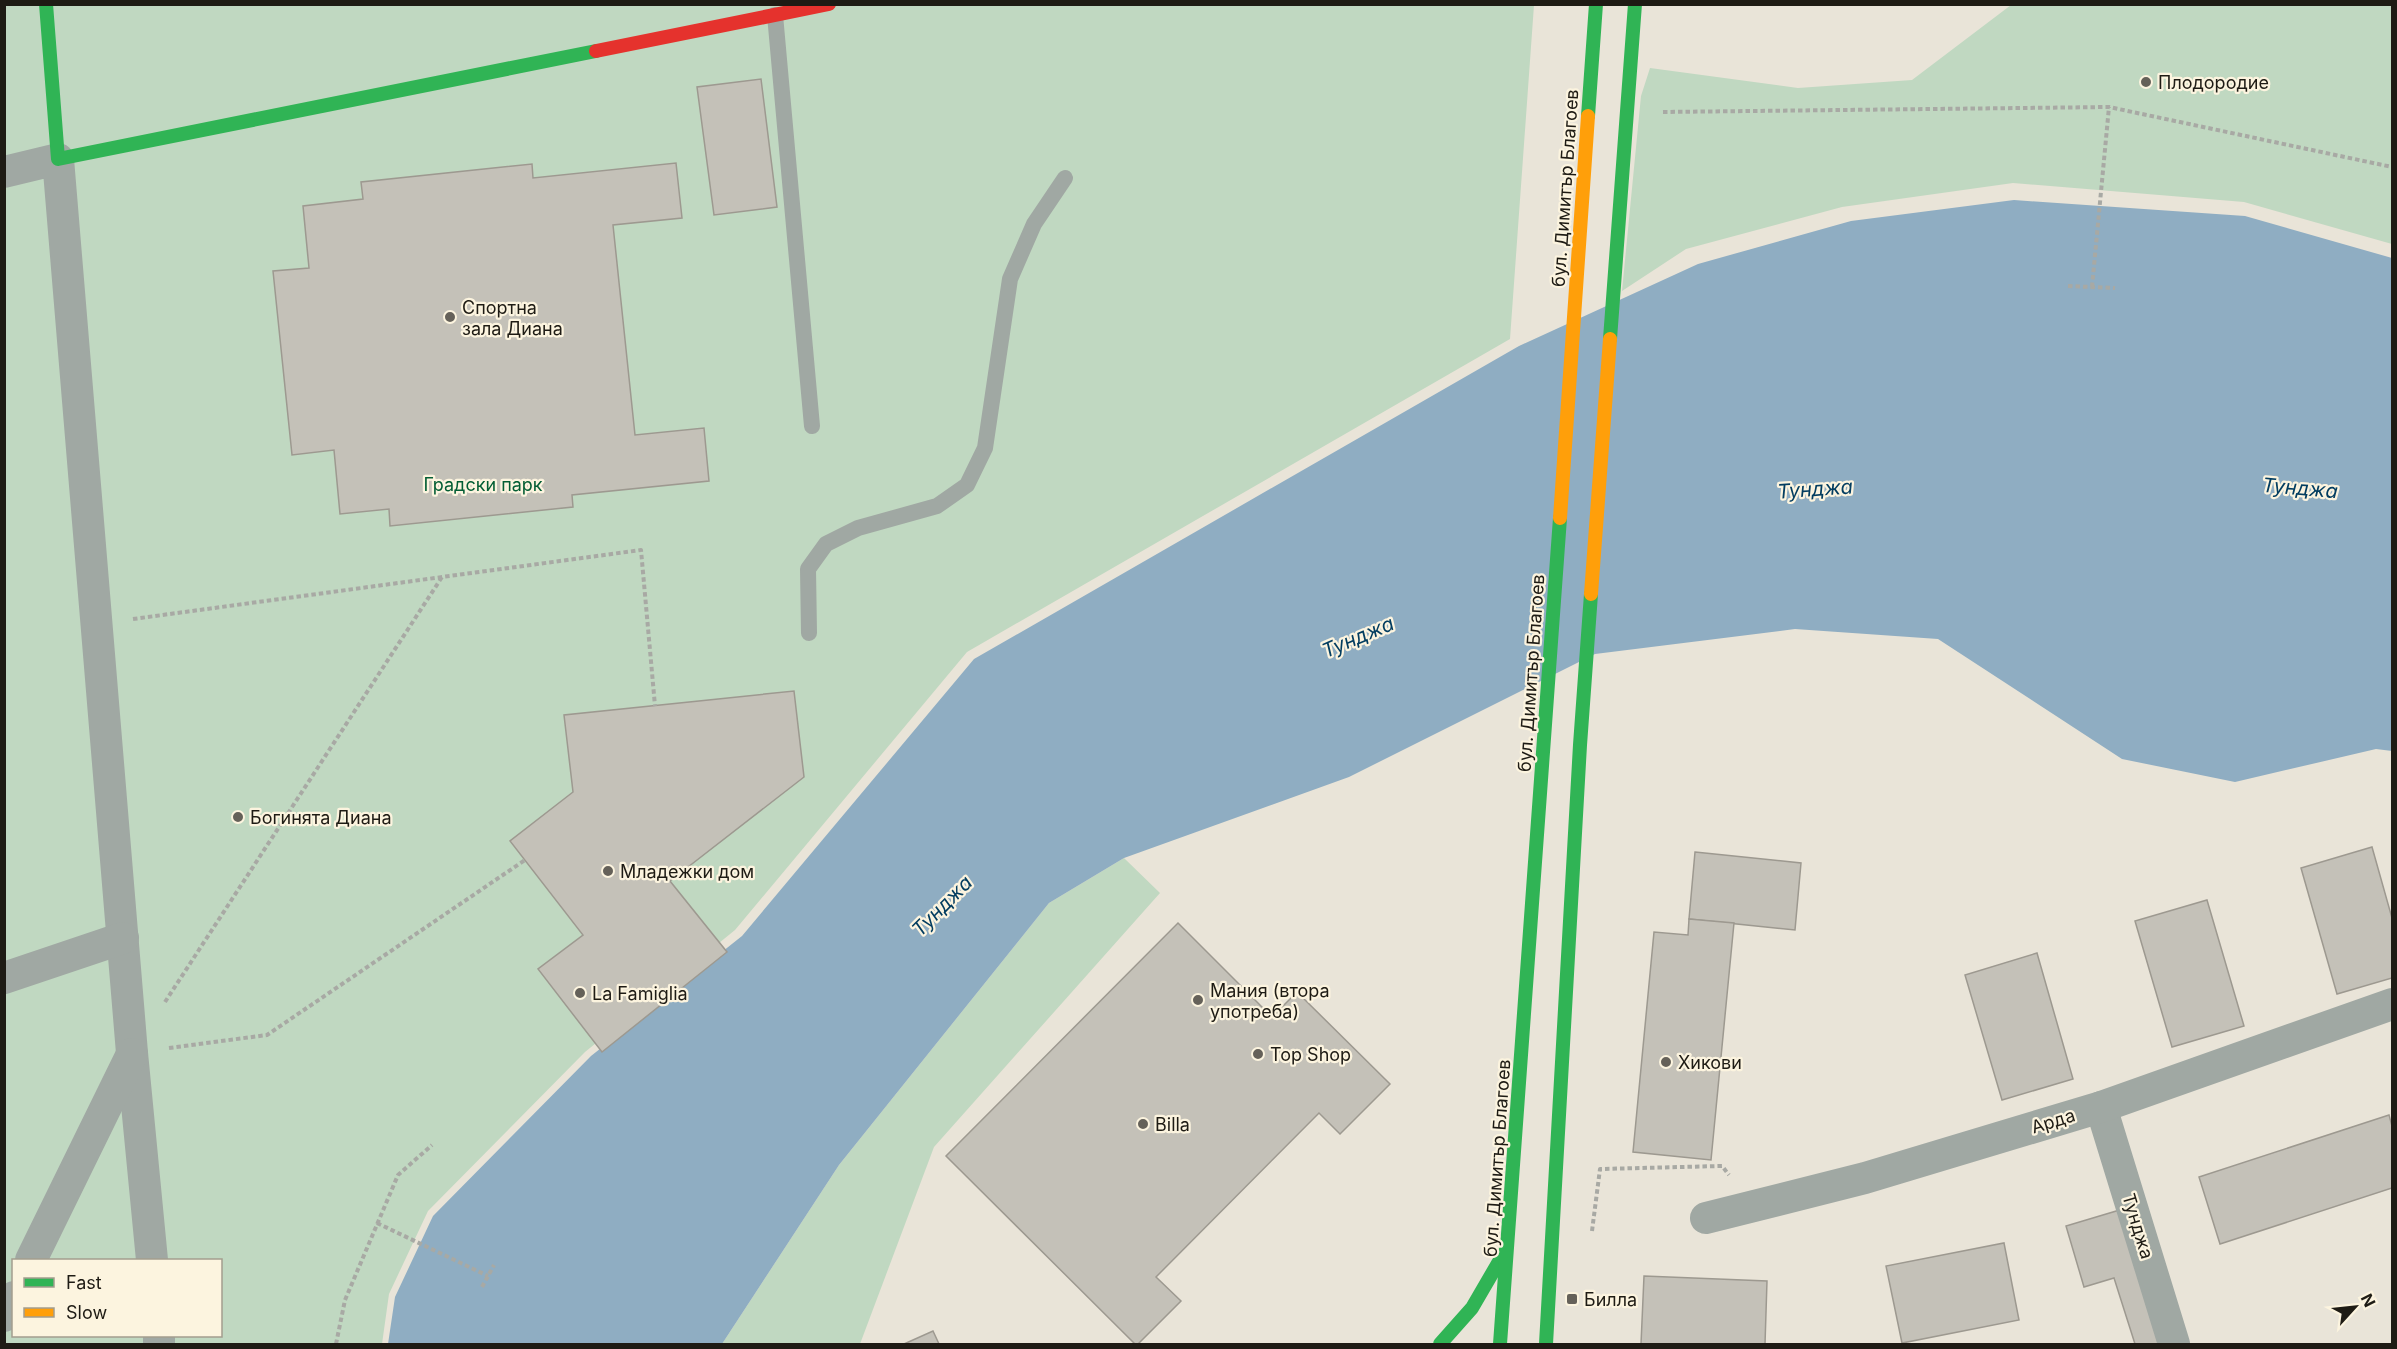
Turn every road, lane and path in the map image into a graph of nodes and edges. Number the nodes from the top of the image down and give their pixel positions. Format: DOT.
graph roads {
  1 [pos="46,4"];
  2 [pos="829,4"];
  3 [pos="1596,4"];
  4 [pos="1635,4"];
  5 [pos="775,15"];
  6 [pos="2109,107"];
  7 [pos="1626,113"];
  8 [pos="58,159"];
  9 [pos="2392,167"];
  10 [pos="4,172"];
  11 [pos="1065,178"];
  12 [pos="2068,286"];
  13 [pos="2092,286"];
  14 [pos="2115,288"];
  15 [pos="812,426"];
  16 [pos="442,577"];
  17 [pos="96,624"];
  18 [pos="809,633"];
  19 [pos="655,705"];
  20 [pos="525,860"];
  21 [pos="123,938"];
  22 [pos="4,978"];
  23 [pos="164,1003"];
  24 [pos="2392,1004"];
  25 [pos="132,1053"];
  26 [pos="2101,1107"];
  27 [pos="432,1145"];
  28 [pos="1720,1214"];
  29 [pos="377,1223"];
  30 [pos="1553,1240"];
  31 [pos="1509,1244"];
  32 [pos="31,1259"];
  33 [pos="152,1259"];
  34 [pos="494,1265"];
  35 [pos="488,1276"];
  36 [pos="482,1287"];
  37 [pos="12,1302"];
  38 [pos="4,1316"];
  39 [pos="336,1344"];
  40 [pos="1440,1344"];
  41 [pos="1500,1344"];
  42 [pos="1546,1344"];
  43 [pos="2174,1344"];
  1 -- 8 [label="main road"];
  2 -- 5 [label="main road"];
  3 -- 31 [label="main road, бул. Димитър Благоев"];
  4 -- 7 [label="main road"];
  5 -- 8 [label="main road"];
  5 -- 15 [label="lane"];
  6 -- 7 [label="path"];
  6 -- 9 [label="path"];
  6 -- 13 [label="path"];
  7 -- 30 [label="main road"];
  8 -- 10 [label="street"];
  8 -- 17 [label="street"];
  11 -- 18 [label="lane"];
  12 -- 13 [label="path"];
  13 -- 14 [label="path"];
  16 -- 17 [label="path"];
  16 -- 19 [label="path"];
  16 -- 23 [label="path"];
  17 -- 21 [label="street"];
  20 -- 25 [label="path"];
  21 -- 22 [label="street"];
  21 -- 25 [label="street"];
  24 -- 26 [label="street, Арда"];
  25 -- 32 [label="street"];
  25 -- 33 [label="street"];
  26 -- 28 [label="street, Арда"];
  26 -- 43 [label="street, Тунджа"];
  27 -- 29 [label="path"];
  28 -- 30 [label="path"];
  29 -- 35 [label="path"];
  29 -- 39 [label="path"];
  30 -- 42 [label="main road"];
  31 -- 40 [label="main road"];
  31 -- 41 [label="main road, бул. Димитър Благоев"];
  34 -- 35 [label="path"];
  35 -- 36 [label="path"];
  37 -- 38 [label="street"];
}
